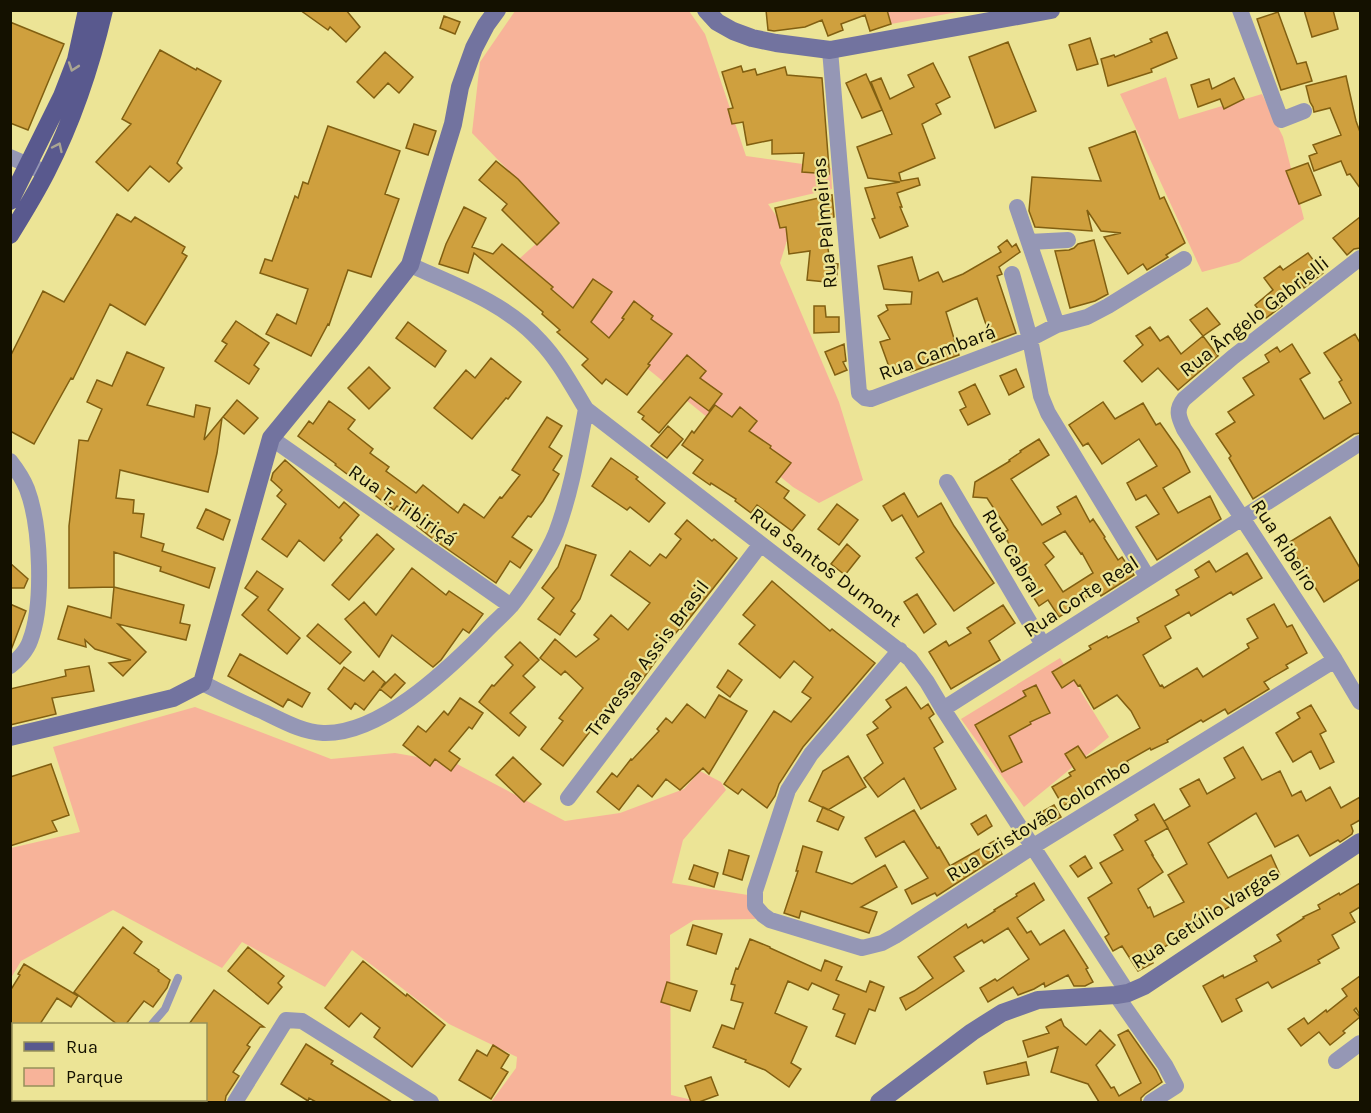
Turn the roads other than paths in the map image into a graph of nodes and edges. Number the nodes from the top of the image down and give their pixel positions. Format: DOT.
graph roads {
  1 [pos="87,10"];
  2 [pos="104,10"];
  3 [pos="497,10"];
  4 [pos="706,10"];
  5 [pos="1051,10"];
  6 [pos="1240,10"];
  7 [pos="830,50"];
  8 [pos="1305,111"];
  9 [pos="10,157"];
  10 [pos="29,166"];
  11 [pos="46,172"];
  12 [pos="10,201"];
  13 [pos="1017,207"];
  14 [pos="10,235"];
  15 [pos="1068,240"];
  16 [pos="1029,242"];
  17 [pos="1360,258"];
  18 [pos="1184,259"];
  19 [pos="410,265"];
  20 [pos="1012,274"];
  21 [pos="1057,325"];
  22 [pos="1030,339"];
  23 [pos="859,393"];
  24 [pos="586,409"];
  25 [pos="1178,410"];
  26 [pos="271,438"];
  27 [pos="1360,443"];
  28 [pos="10,461"];
  29 [pos="947,482"];
  30 [pos="1243,519"];
  31 [pos="760,544"];
  32 [pos="1148,578"];
  33 [pos="511,606"];
  34 [pos="1043,645"];
  35 [pos="900,650"];
  36 [pos="1335,660"];
  37 [pos="10,666"];
  38 [pos="202,684"];
  39 [pos="1360,702"];
  40 [pos="943,710"];
  41 [pos="10,737"];
  42 [pos="568,798"];
  43 [pos="1360,842"];
  44 [pos="1032,847"];
  45 [pos="178,978"];
  46 [pos="1122,994"];
  47 [pos="153,1023"];
  48 [pos="1360,1043"];
  49 [pos="1336,1061"];
  50 [pos="235,1102"];
  51 [pos="431,1102"];
  52 [pos="879,1102"];
  53 [pos="1151,1102"];
  1 -- 10 [label="main road, one-way"];
  11 -- 2 [label="main road, one-way"];
  3 -- 19 [label="street"];
  4 -- 7 [label="street"];
  5 -- 7 [label="street"];
  6 -- 8 [label="street"];
  7 -- 23 [label="street, Rua Palmeiras"];
  9 -- 10 [label="street"];
  10 -- 11 [label="street"];
  10 -- 12 [label="main road"];
  11 -- 14 [label="main road"];
  13 -- 16 [label="street"];
  15 -- 16 [label="street"];
  16 -- 21 [label="street"];
  17 -- 25 [label="street, Rua Ângelo Gabrielli"];
  18 -- 21 [label="street, Rua Cambará"];
  19 -- 24 [label="street, Rua Santos Dumont"];
  19 -- 26 [label="street"];
  20 -- 22 [label="street"];
  21 -- 22 [label="street, Rua Cambará"];
  22 -- 23 [label="street, Rua Cambará"];
  22 -- 32 [label="street"];
  24 -- 31 [label="street, Rua Santos Dumont"];
  24 -- 33 [label="street"];
  25 -- 30 [label="street, Rua Ribeiro"];
  26 -- 33 [label="street, Rua T. Tibiriçá"];
  26 -- 38 [label="street"];
  27 -- 30 [label="street, Rua Corte Real"];
  28 -- 37 [label="street"];
  29 -- 34 [label="street, Rua Cabral"];
  30 -- 32 [label="street, Rua Corte Real"];
  30 -- 36 [label="street, Rua Ribeiro"];
  31 -- 35 [label="street, Rua Santos Dumont"];
  31 -- 42 [label="street, Travessa Assis Brasil"];
  32 -- 34 [label="street, Rua Corte Real"];
  33 -- 38 [label="street"];
  34 -- 40 [label="street, Rua Corte Real"];
  35 -- 40 [label="street, Rua Santos Dumont"];
  35 -- 44 [label="street, Rua Cristovão Colombo"];
  36 -- 39 [label="street, Rua Ribeiro"];
  36 -- 44 [label="street, Rua Cristovão Colombo"];
  38 -- 41 [label="street"];
  40 -- 44 [label="street, Rua Santos Dumont"];
  43 -- 46 [label="street, Rua Getúlio Vargas"];
  44 -- 46 [label="street, Rua Santos Dumont"];
  45 -- 47 [label="lane"];
  46 -- 52 [label="street, Rua Getúlio Vargas"];
  46 -- 53 [label="street, Rua Santos Dumont"];
  48 -- 49 [label="street"];
  50 -- 51 [label="street"];
}
